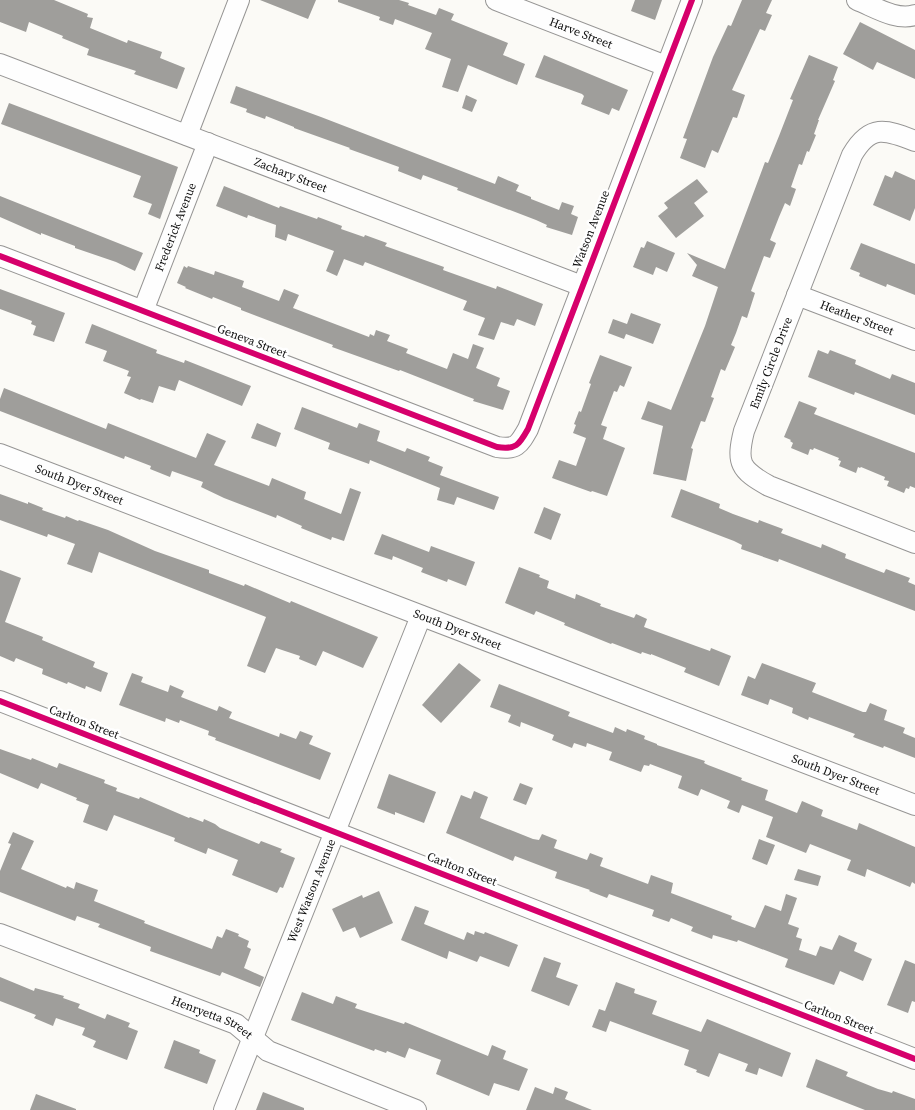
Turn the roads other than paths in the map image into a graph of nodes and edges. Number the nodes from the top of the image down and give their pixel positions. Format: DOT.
graph roads {
  1 [pos="240,0"];
  2 [pos="496,0"];
  3 [pos="692,0"];
  4 [pos="858,0"];
  5 [pos="915,15"];
  6 [pos="0,64"];
  7 [pos="666,66"];
  8 [pos="187,135"];
  9 [pos="915,141"];
  10 [pos="208,143"];
  11 [pos="0,256"];
  12 [pos="582,286"];
  13 [pos="797,295"];
  14 [pos="143,312"];
  15 [pos="915,340"];
  16 [pos="496,447"];
  17 [pos="0,454"];
  18 [pos="915,543"];
  19 [pos="421,616"];
  20 [pos="0,702"];
  21 [pos="915,805"];
  22 [pos="334,832"];
  23 [pos="0,934"];
  24 [pos="253,1038"];
  25 [pos="915,1059"];
  26 [pos="224,1110"];
  27 [pos="416,1110"];
  1 -- 8 [label="street"];
  2 -- 7 [label="street, Harve Street"];
  3 -- 7 [label="street, Watson Avenue"];
  4 -- 5 [label="street"];
  6 -- 8 [label="street, Zachary Street"];
  7 -- 12 [label="street, Watson Avenue"];
  8 -- 10 [label="street, Zachary Street"];
  9 -- 13 [label="street, Emily Circle Drive"];
  10 -- 12 [label="street, Zachary Street"];
  10 -- 14 [label="street, Frederick Avenue"];
  11 -- 14 [label="street, Geneva Street"];
  12 -- 16 [label="street, Watson Avenue"];
  13 -- 15 [label="street, Heather Street"];
  13 -- 18 [label="street, Emily Circle Drive"];
  14 -- 16 [label="street, Geneva Street"];
  17 -- 19 [label="street, South Dyer Street"];
  19 -- 21 [label="street, South Dyer Street"];
  19 -- 22 [label="street, West Watson Avenue"];
  20 -- 22 [label="street, Carlton Street"];
  22 -- 24 [label="street, West Watson Avenue"];
  22 -- 25 [label="street, Carlton Street"];
  23 -- 24 [label="street, Henryetta Street"];
  24 -- 26 [label="street, West Watson Avenue"];
  24 -- 27 [label="street, Henryetta Street"];
}
